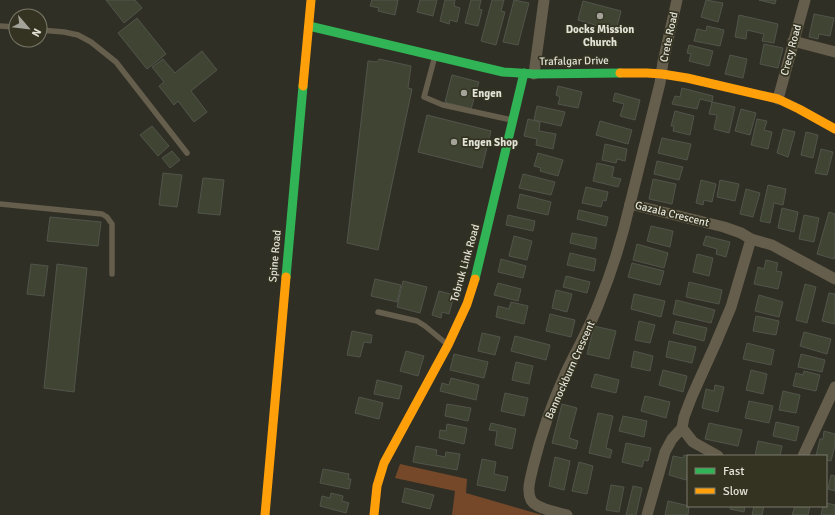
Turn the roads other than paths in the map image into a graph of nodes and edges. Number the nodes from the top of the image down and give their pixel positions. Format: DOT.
graph roads {
  1 [pos="311,0"];
  2 [pos="544,0"];
  3 [pos="677,0"];
  4 [pos="805,0"];
  5 [pos="309,26"];
  6 [pos="48,31"];
  7 [pos="794,41"];
  8 [pos="835,52"];
  9 [pos="435,56"];
  10 [pos="529,74"];
  11 [pos="662,74"];
  12 [pos="778,99"];
  13 [pos="513,120"];
  14 [pos="835,129"];
  15 [pos="187,153"];
  16 [pos="0,204"];
  17 [pos="630,204"];
  18 [pos="751,239"];
  19 [pos="112,274"];
  20 [pos="835,279"];
  21 [pos="378,312"];
  22 [pos="448,345"];
  23 [pos="835,387"];
  24 [pos="682,428"];
  25 [pos="716,455"];
  26 [pos="803,455"];
  27 [pos="265,515"];
  28 [pos="374,515"];
  29 [pos="567,515"];
  30 [pos="647,515"];
  1 -- 5 [label="street, Spine Road"];
  2 -- 10 [label="street"];
  3 -- 11 [label="street, Crete Road"];
  4 -- 7 [label="street, Crecy Road"];
  5 -- 9 [label="street, Trafalgar Drive"];
  5 -- 27 [label="street, Spine Road"];
  6 -- 15 [label="lane"];
  7 -- 8 [label="street"];
  7 -- 12 [label="street, Crecy Road"];
  9 -- 10 [label="street, Trafalgar Drive"];
  9 -- 13 [label="lane"];
  10 -- 11 [label="street, Trafalgar Drive"];
  10 -- 13 [label="street, Tobruk Link Road"];
  11 -- 12 [label="street, Trafalgar Drive"];
  11 -- 17 [label="street, Gazala Crescent"];
  12 -- 14 [label="street, Trafalgar Drive"];
  13 -- 22 [label="street, Tobruk Link Road"];
  16 -- 19 [label="lane"];
  17 -- 18 [label="street, Gazala Crescent"];
  17 -- 29 [label="street, Bannockburn Crescent"];
  18 -- 20 [label="street, Gazala Crescent"];
  18 -- 24 [label="street"];
  21 -- 22 [label="lane"];
  22 -- 28 [label="street, Tobruk Link Road"];
  23 -- 26 [label="street"];
  24 -- 25 [label="street"];
  24 -- 30 [label="street"];
}
